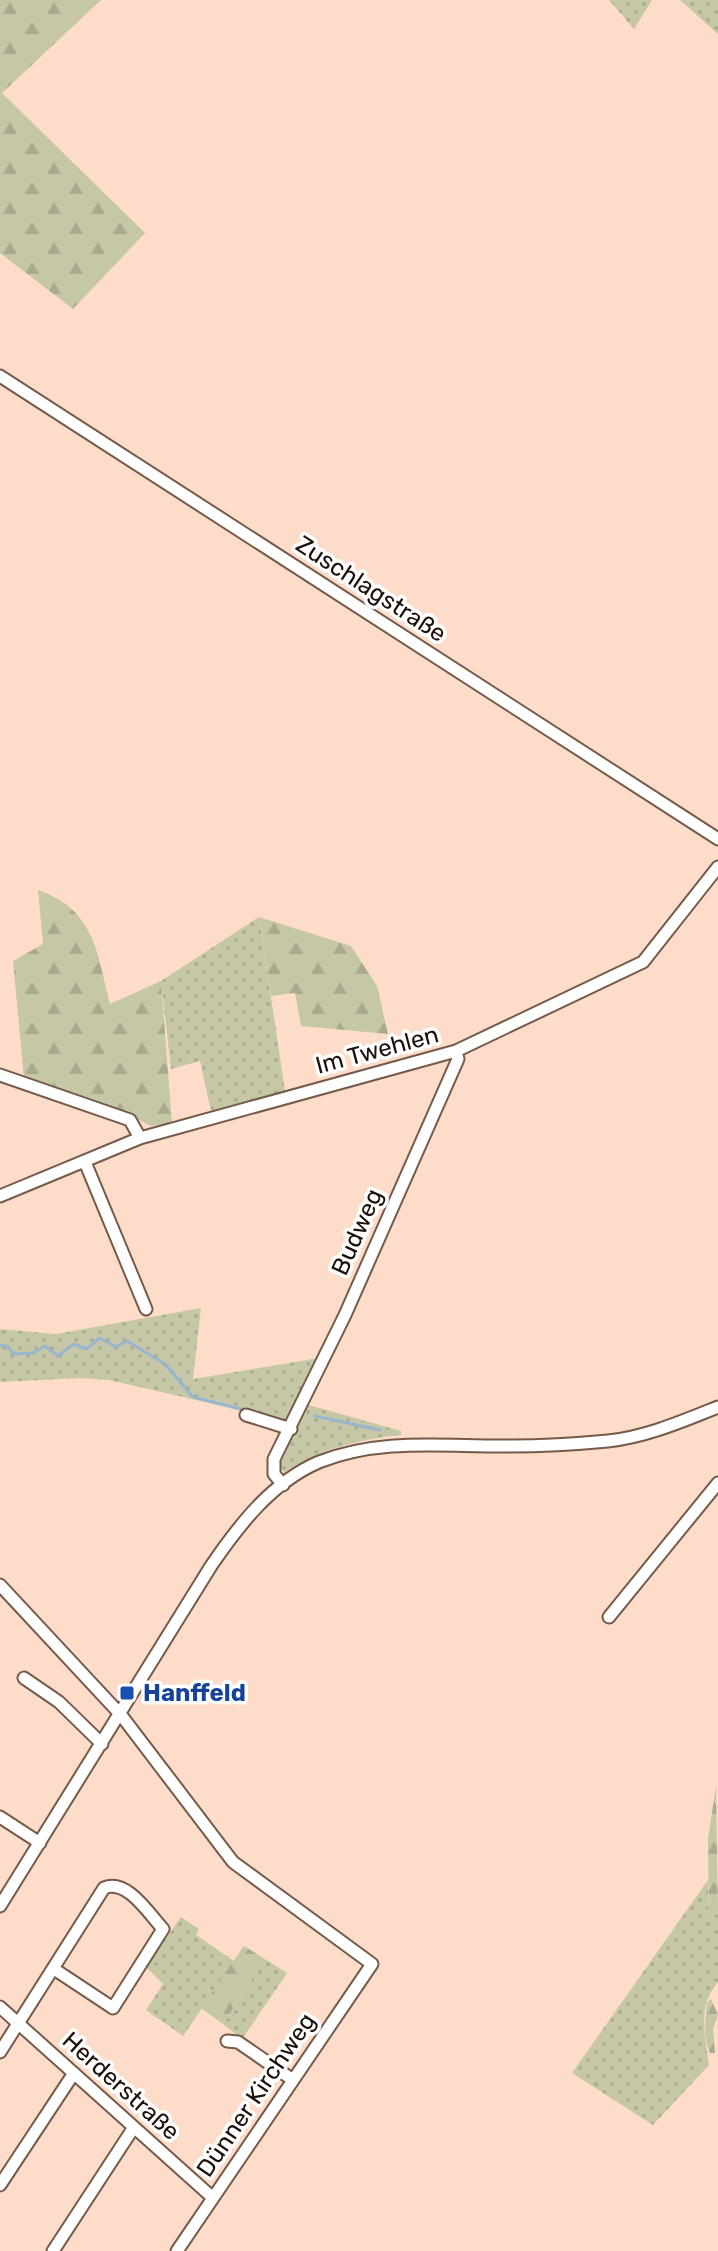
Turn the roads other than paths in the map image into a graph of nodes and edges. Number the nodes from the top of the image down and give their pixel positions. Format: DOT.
graph roads {
  1 [pos="0,376"];
  2 [pos="718,839"];
  3 [pos="718,867"];
  4 [pos="456,1051"];
  5 [pos="0,1075"];
  6 [pos="140,1138"];
  7 [pos="85,1162"];
  8 [pos="0,1196"];
  9 [pos="146,1309"];
  10 [pos="718,1407"];
  11 [pos="246,1415"];
  12 [pos="291,1429"];
  13 [pos="718,1483"];
  14 [pos="283,1485"];
  15 [pos="0,1585"];
  16 [pos="609,1617"];
  17 [pos="24,1678"];
  18 [pos="121,1715"];
  19 [pos="102,1744"];
  20 [pos="0,1817"];
  21 [pos="40,1843"];
  22 [pos="0,1906"];
  23 [pos="54,1969"];
  24 [pos="0,2007"];
  25 [pos="18,2023"];
  26 [pos="227,2041"];
  27 [pos="0,2052"];
  28 [pos="74,2073"];
  29 [pos="293,2080"];
  30 [pos="134,2127"];
  31 [pos="0,2185"];
  32 [pos="213,2198"];
  33 [pos="53,2251"];
  34 [pos="177,2251"];
  1 -- 2 [label="street, Zuschlagstraße"];
  3 -- 4 [label="street, Im Twehlen"];
  4 -- 6 [label="street, Im Twehlen"];
  4 -- 12 [label="street, Budweg"];
  5 -- 6 [label="street"];
  6 -- 7 [label="street, Im Twehlen"];
  7 -- 8 [label="street, Im Twehlen"];
  7 -- 9 [label="street"];
  10 -- 14 [label="street"];
  11 -- 12 [label="street"];
  12 -- 14 [label="street, Budweg"];
  13 -- 16 [label="street"];
  14 -- 18 [label="street"];
  15 -- 18 [label="street"];
  17 -- 19 [label="street"];
  18 -- 19 [label="street"];
  18 -- 29 [label="street, Dünner Kirchweg"];
  19 -- 21 [label="street"];
  20 -- 21 [label="street"];
  21 -- 22 [label="street"];
  23 -- 23 [label="street"];
  23 -- 25 [label="street"];
  24 -- 25 [label="street, Herderstraße"];
  25 -- 27 [label="street"];
  25 -- 28 [label="street, Herderstraße"];
  26 -- 29 [label="street"];
  28 -- 30 [label="street, Herderstraße"];
  28 -- 31 [label="street"];
  29 -- 32 [label="street, Dünner Kirchweg"];
  30 -- 32 [label="street, Herderstraße"];
  30 -- 33 [label="street"];
  32 -- 34 [label="street, Dünner Kirchweg"];
}
